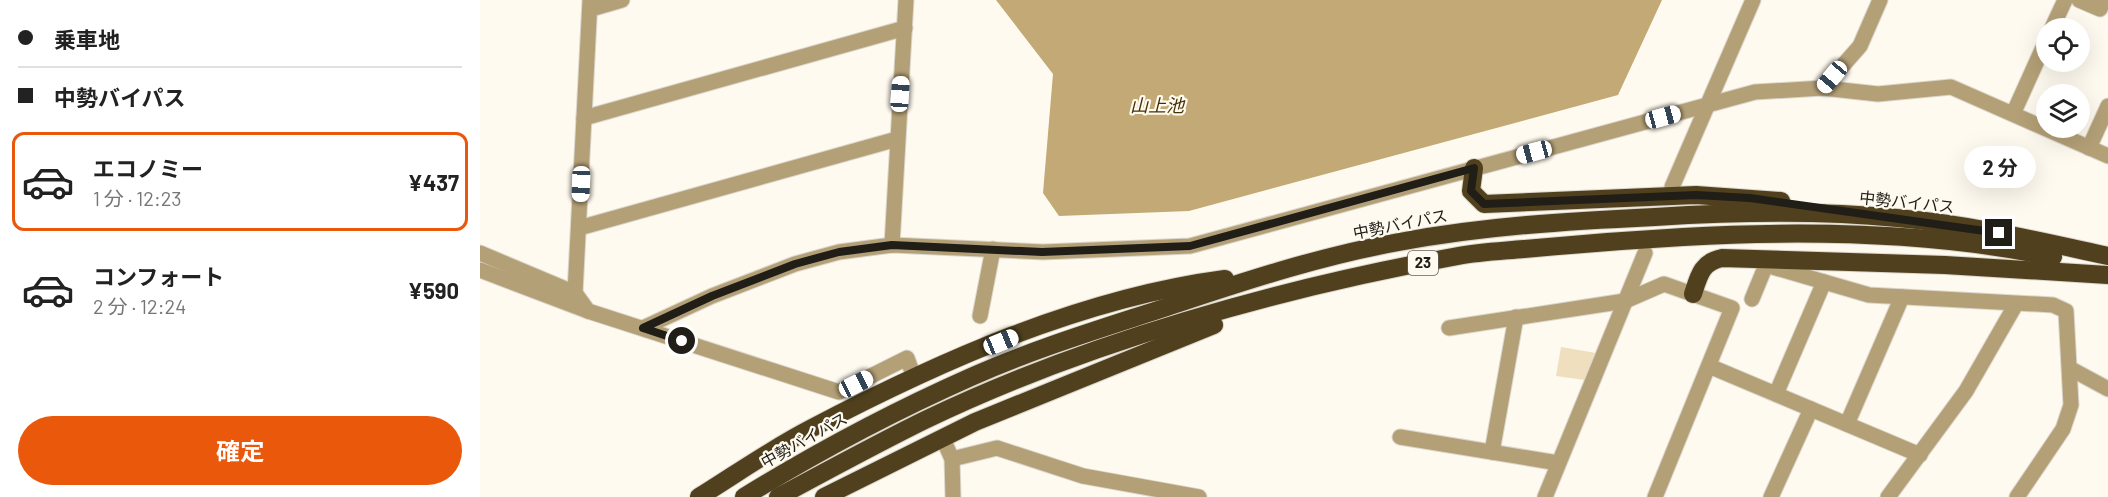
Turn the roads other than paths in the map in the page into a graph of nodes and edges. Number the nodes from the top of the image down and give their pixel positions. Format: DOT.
graph roads {
  1 [pos="622,0"];
  2 [pos="906,0"];
  3 [pos="1753,0"];
  4 [pos="2065,0"];
  5 [pos="2079,0"];
  6 [pos="2104,0"];
  7 [pos="1878,1"];
  8 [pos="590,4"];
  9 [pos="2057,18"];
  10 [pos="904,28"];
  11 [pos="2036,64"];
  12 [pos="1823,88"];
  13 [pos="1707,104"];
  14 [pos="2108,106"];
  15 [pos="2013,114"];
  16 [pos="584,118"];
  17 [pos="897,139"];
  18 [pos="2089,148"];
  19 [pos="2108,156"];
  20 [pos="1474,168"];
  21 [pos="1672,187"];
  22 [pos="1868,216"];
  23 [pos="579,228"];
  24 [pos="892,245"];
  25 [pos="993,249"];
  26 [pos="480,253"];
  27 [pos="1644,254"];
  28 [pos="2108,256"];
  29 [pos="2108,268"];
  30 [pos="480,270"];
  31 [pos="1269,273"];
  32 [pos="2108,274"];
  33 [pos="1824,282"];
  34 [pos="575,292"];
  35 [pos="1293,292"];
  36 [pos="1693,294"];
  37 [pos="1902,297"];
  38 [pos="1752,299"];
  39 [pos="1625,301"];
  40 [pos="2016,304"];
  41 [pos="588,311"];
  42 [pos="980,316"];
  43 [pos="1516,316"];
  44 [pos="643,328"];
  45 [pos="1449,328"];
  46 [pos="1708,366"];
  47 [pos="911,369"];
  48 [pos="2071,369"];
  49 [pos="2108,389"];
  50 [pos="1776,394"];
  51 [pos="1811,409"];
  52 [pos="1847,424"];
  53 [pos="1400,437"];
  54 [pos="944,441"];
  55 [pos="1492,452"];
  56 [pos="1920,455"];
  57 [pos="952,459"];
  58 [pos="1558,463"];
  59 [pos="699,497"];
  60 [pos="744,497"];
  61 [pos="778,497"];
  62 [pos="824,497"];
  63 [pos="953,497"];
  64 [pos="1199,497"];
  65 [pos="1545,497"];
  66 [pos="1655,497"];
  67 [pos="1772,497"];
  68 [pos="1888,497"];
  69 [pos="2016,497"];
  1 -- 8 [label="street"];
  2 -- 10 [label="street"];
  3 -- 13 [label="street"];
  4 -- 9 [label="street"];
  5 -- 6 [label="street"];
  7 -- 12 [label="street"];
  8 -- 16 [label="street"];
  10 -- 16 [label="street"];
  10 -- 17 [label="street"];
  11 -- 15 [label="street"];
  12 -- 13 [label="street"];
  12 -- 15 [label="street"];
  13 -- 20 [label="street"];
  13 -- 21 [label="street"];
  14 -- 18 [label="street"];
  15 -- 18 [label="street"];
  16 -- 23 [label="street"];
  17 -- 23 [label="street"];
  17 -- 24 [label="street"];
  18 -- 19 [label="street"];
  20 -- 22 [label="highway"];
  20 -- 25 [label="street"];
  22 -- 28 [label="highway, 中勢バイパス / 23"];
  22 -- 31 [label="highway, 中勢バイパス / 23"];
  23 -- 34 [label="street"];
  24 -- 25 [label="street"];
  24 -- 44 [label="street"];
  25 -- 42 [label="street"];
  26 -- 34 [label="street"];
  27 -- 39 [label="street"];
  29 -- 35 [label="highway, 23"];
  30 -- 41 [label="street"];
  31 -- 59 [label="highway"];
  31 -- 60 [label="highway, 中勢バイパス / 23"];
  32 -- 36 [label="highway"];
  33 -- 37 [label="street"];
  33 -- 38 [label="street"];
  33 -- 50 [label="street"];
  34 -- 41 [label="street"];
  35 -- 61 [label="highway, 23"];
  35 -- 62 [label="highway"];
  36 -- 39 [label="street"];
  36 -- 46 [label="street"];
  37 -- 40 [label="street"];
  37 -- 52 [label="street"];
  39 -- 43 [label="street"];
  39 -- 58 [label="street"];
  40 -- 48 [label="street"];
  40 -- 56 [label="street"];
  41 -- 44 [label="street"];
  43 -- 45 [label="street"];
  43 -- 55 [label="street"];
  44 -- 47 [label="street"];
  46 -- 50 [label="street"];
  46 -- 66 [label="street"];
  48 -- 49 [label="street"];
  48 -- 69 [label="street"];
  50 -- 51 [label="street"];
  51 -- 52 [label="street"];
  51 -- 67 [label="street"];
  52 -- 56 [label="street"];
  53 -- 55 [label="street"];
  54 -- 57 [label="street"];
  55 -- 58 [label="street"];
  56 -- 68 [label="street"];
  57 -- 63 [label="street"];
  57 -- 64 [label="street"];
  58 -- 65 [label="street"];
}
